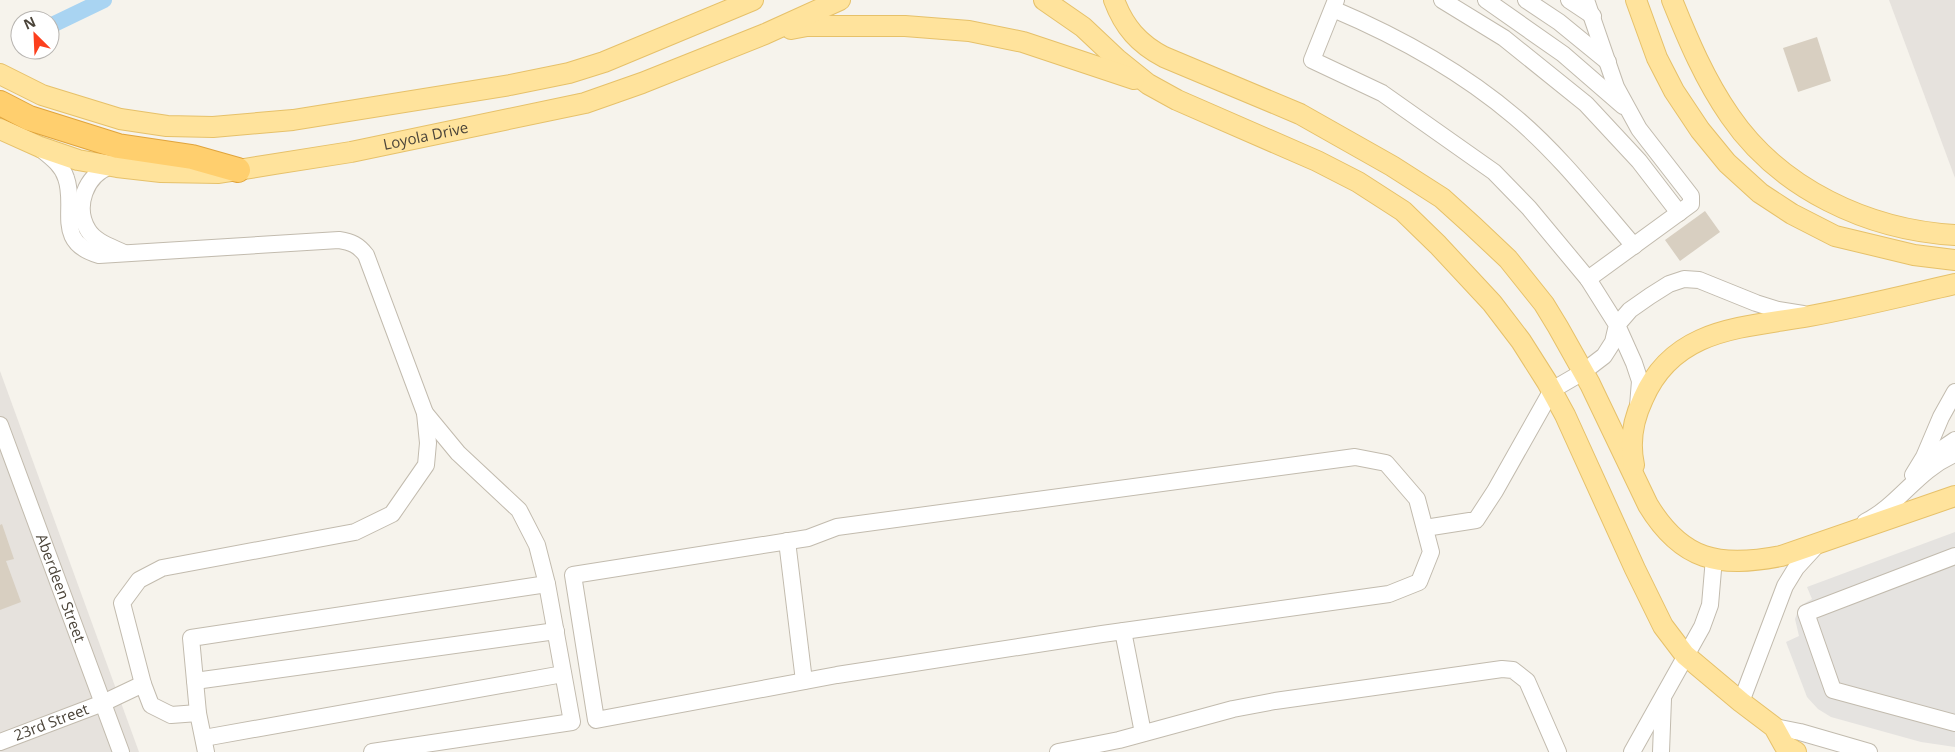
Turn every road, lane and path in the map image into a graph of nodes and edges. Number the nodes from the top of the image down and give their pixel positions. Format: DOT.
graph roads {
  1 [pos="720,0"];
  2 [pos="753,0"];
  3 [pos="840,0"];
  4 [pos="1044,0"];
  5 [pos="1114,0"];
  6 [pos="1442,0"];
  7 [pos="1486,0"];
  8 [pos="1526,0"];
  9 [pos="1569,0"];
  10 [pos="1586,0"];
  11 [pos="1636,0"];
  12 [pos="1672,0"];
  13 [pos="1334,4"];
  14 [pos="1593,16"];
  15 [pos="765,34"];
  16 [pos="649,43"];
  17 [pos="1608,62"];
  18 [pos="0,74"];
  19 [pos="1148,84"];
  20 [pos="0,103"];
  21 [pos="1630,113"];
  22 [pos="0,129"];
  23 [pos="40,147"];
  24 [pos="110,166"];
  25 [pos="238,170"];
  26 [pos="1679,213"];
  27 [pos="1955,235"];
  28 [pos="1634,246"];
  29 [pos="124,253"];
  30 [pos="1955,260"];
  31 [pos="1588,279"];
  32 [pos="1955,284"];
  33 [pos="1810,316"];
  34 [pos="1617,325"];
  35 [pos="1583,372"];
  36 [pos="1552,390"];
  37 [pos="1955,392"];
  38 [pos="1950,405"];
  39 [pos="1638,408"];
  40 [pos="425,413"];
  41 [pos="0,425"];
  42 [pos="1955,440"];
  43 [pos="1955,454"];
  44 [pos="1922,462"];
  45 [pos="1636,479"];
  46 [pos="1954,496"];
  47 [pos="1891,503"];
  48 [pos="1425,528"];
  49 [pos="787,541"];
  50 [pos="1817,545"];
  51 [pos="1955,556"];
  52 [pos="1714,558"];
  53 [pos="547,584"];
  54 [pos="556,631"];
  55 [pos="1123,631"];
  56 [pos="1685,655"];
  57 [pos="563,674"];
  58 [pos="195,681"];
  59 [pos="804,681"];
  60 [pos="143,684"];
  61 [pos="1663,695"];
  62 [pos="1741,702"];
  63 [pos="103,703"];
  64 [pos="198,713"];
  65 [pos="1955,723"];
  66 [pos="1774,727"];
  67 [pos="1143,734"];
  68 [pos="0,742"];
  69 [pos="205,745"];
  70 [pos="121,752"];
  71 [pos="372,752"];
  72 [pos="1058,752"];
  73 [pos="1558,752"];
  74 [pos="1632,752"];
  75 [pos="1661,752"];
  76 [pos="1796,752"];
  77 [pos="1869,752"];
  1 -- 16 [label="main road"];
  2 -- 16 [label="main road"];
  3 -- 15 [label="main road, Loyola Drive"];
  4 -- 19 [label="main road"];
  5 -- 35 [label="main road"];
  6 -- 26 [label="street"];
  7 -- 21 [label="street"];
  8 -- 17 [label="street"];
  9 -- 14 [label="street"];
  10 -- 14 [label="street"];
  11 -- 30 [label="main road"];
  12 -- 27 [label="main road"];
  13 -- 28 [label="street"];
  13 -- 31 [label="street"];
  14 -- 17 [label="street"];
  15 -- 19 [label="main road"];
  15 -- 25 [label="main road, Loyola Drive"];
  16 -- 18 [label="main road"];
  17 -- 21 [label="street"];
  19 -- 36 [label="main road"];
  20 -- 25 [label="highway"];
  21 -- 26 [label="street"];
  22 -- 23 [label="main road, Loyola Drive"];
  23 -- 24 [label="main road, Loyola Drive"];
  23 -- 29 [label="street"];
  24 -- 25 [label="main road, Loyola Drive"];
  24 -- 29 [label="street"];
  26 -- 28 [label="street"];
  28 -- 31 [label="street"];
  29 -- 40 [label="street"];
  31 -- 34 [label="street"];
  32 -- 33 [label="main road"];
  33 -- 34 [label="street"];
  33 -- 39 [label="main road"];
  34 -- 35 [label="street"];
  34 -- 39 [label="street"];
  35 -- 36 [label="street"];
  35 -- 45 [label="main road"];
  36 -- 48 [label="street"];
  36 -- 56 [label="main road"];
  37 -- 38 [label="street"];
  38 -- 44 [label="street"];
  39 -- 45 [label="main road"];
  40 -- 53 [label="street"];
  40 -- 60 [label="street"];
  41 -- 63 [label="street, Aberdeen Street"];
  42 -- 44 [label="street"];
  43 -- 47 [label="street"];
  44 -- 47 [label="street"];
  45 -- 52 [label="main road"];
  46 -- 50 [label="main road"];
  47 -- 50 [label="street"];
  48 -- 49 [label="street"];
  48 -- 55 [label="street"];
  49 -- 59 [label="street"];
  49 -- 59 [label="street"];
  50 -- 52 [label="main road"];
  50 -- 62 [label="street"];
  51 -- 65 [label="street"];
  52 -- 56 [label="street"];
  53 -- 54 [label="street"];
  53 -- 58 [label="street"];
  54 -- 57 [label="street"];
  54 -- 58 [label="street"];
  55 -- 59 [label="street"];
  55 -- 67 [label="street"];
  56 -- 61 [label="street"];
  56 -- 62 [label="main road"];
  57 -- 69 [label="street"];
  57 -- 71 [label="street"];
  58 -- 64 [label="street"];
  60 -- 63 [label="street, 23rd Street"];
  60 -- 64 [label="street"];
  61 -- 74 [label="street"];
  61 -- 75 [label="street"];
  62 -- 66 [label="main road"];
  63 -- 68 [label="street, 23rd Street"];
  63 -- 70 [label="street, Aberdeen Street"];
  64 -- 69 [label="street"];
  66 -- 76 [label="main road"];
  66 -- 77 [label="street"];
  67 -- 72 [label="street"];
  67 -- 73 [label="street"];
}
